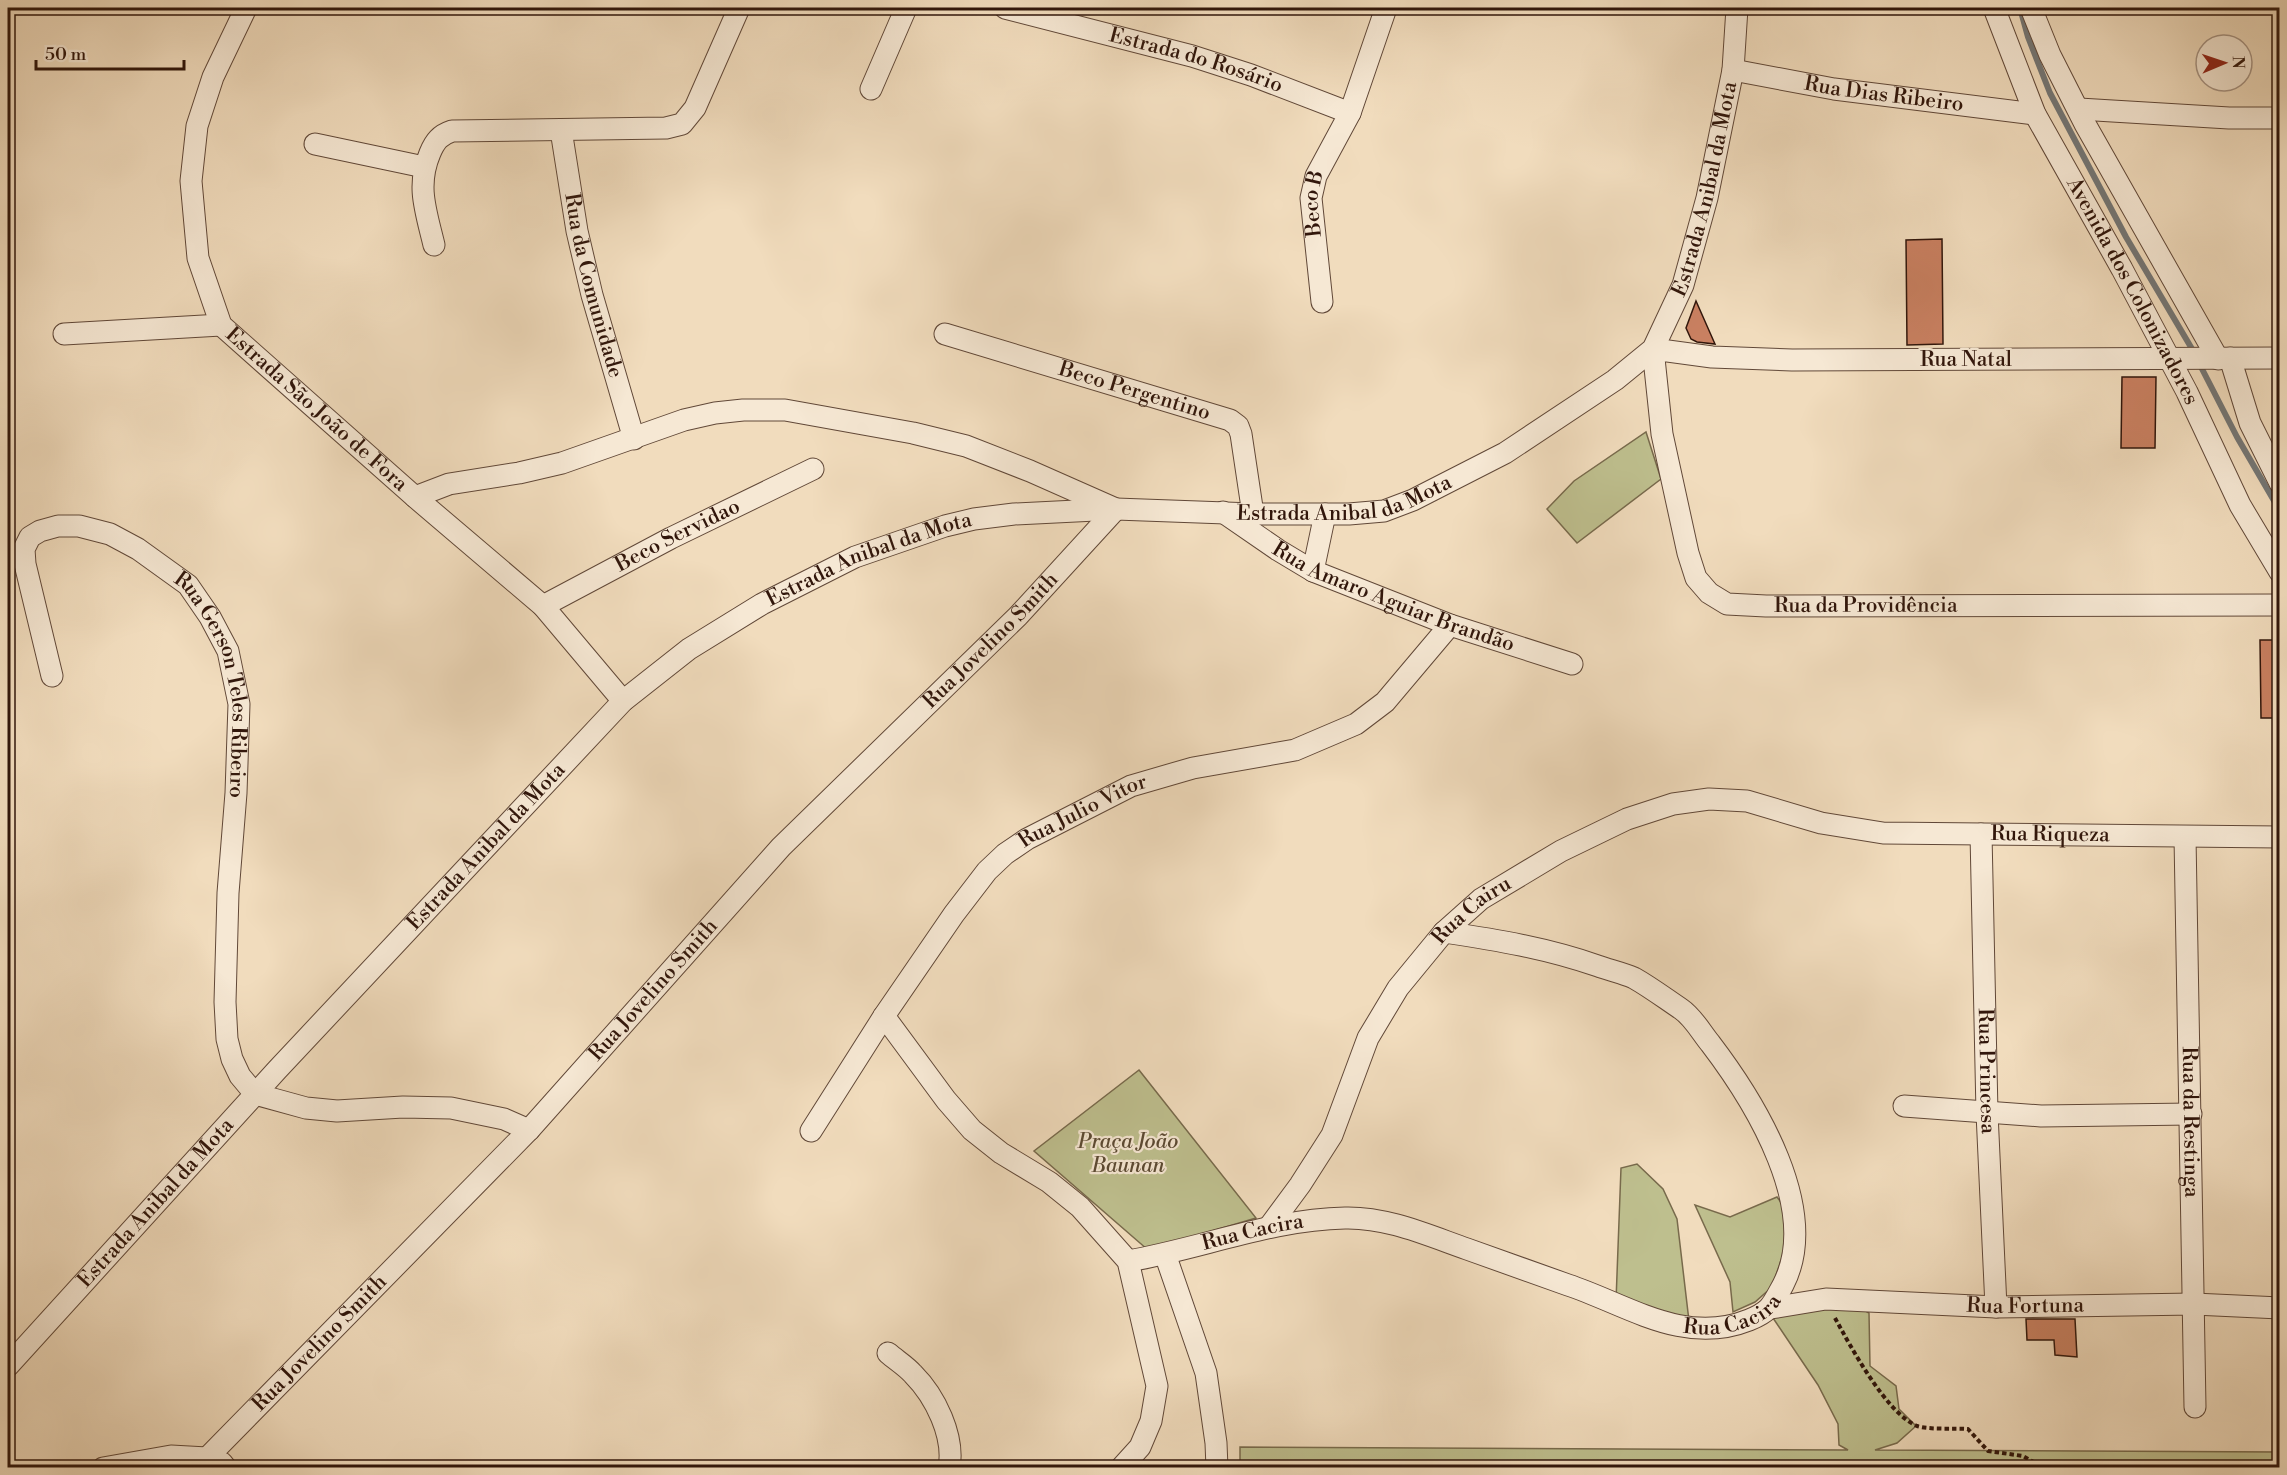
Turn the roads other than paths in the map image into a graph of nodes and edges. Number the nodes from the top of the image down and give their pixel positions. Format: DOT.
graph roads {
  1 [pos="246,8"];
  2 [pos="739,8"];
  3 [pos="906,8"];
  4 [pos="1005,8"];
  5 [pos="1386,8"];
  6 [pos="1737,8"];
  7 [pos="1994,8"];
  8 [pos="2031,8"];
  9 [pos="1733,70"];
  10 [pos="871,89"];
  11 [pos="2079,109"];
  12 [pos="1350,113"];
  13 [pos="2035,114"];
  14 [pos="2280,118"];
  15 [pos="561,130"];
  16 [pos="315,144"];
  17 [pos="424,167"];
  18 [pos="434,245"];
  19 [pos="1322,302"];
  20 [pos="221,325"];
  21 [pos="64,334"];
  22 [pos="945,334"];
  23 [pos="1653,350"];
  24 [pos="2220,358"];
  25 [pos="2280,358"];
  26 [pos="2175,360"];
  27 [pos="634,439"];
  28 [pos="813,469"];
  29 [pos="2280,483"];
  30 [pos="415,497"];
  31 [pos="1116,509"];
  32 [pos="1223,512"];
  33 [pos="1253,514"];
  34 [pos="1325,514"];
  35 [pos="1313,571"];
  36 [pos="2280,572"];
  37 [pos="2280,605"];
  38 [pos="543,606"];
  39 [pos="1450,625"];
  40 [pos="1572,664"];
  41 [pos="52,676"];
  42 [pos="623,701"];
  43 [pos="1821,823"];
  44 [pos="1981,834"];
  45 [pos="2186,837"];
  46 [pos="2280,837"];
  47 [pos="1444,932"];
  48 [pos="884,1016"];
  49 [pos="255,1094"];
  50 [pos="1904,1106"];
  51 [pos="1987,1113"];
  52 [pos="2190,1114"];
  53 [pos="529,1131"];
  54 [pos="811,1131"];
  55 [pos="1269,1227"];
  56 [pos="1166,1254"];
  57 [pos="1128,1261"];
  58 [pos="2194,1304"];
  59 [pos="1996,1307"];
  60 [pos="1771,1308"];
  61 [pos="2280,1308"];
  62 [pos="888,1353"];
  63 [pos="8,1366"];
  64 [pos="2195,1407"];
  65 [pos="218,1464"];
  66 [pos="103,1467"];
  67 [pos="949,1467"];
  68 [pos="1120,1467"];
  69 [pos="1217,1467"];
  1 -- 20 [label="street, Estrada São João de Fora"];
  2 -- 15 [label="street"];
  3 -- 10 [label="street"];
  4 -- 12 [label="street, Estrada do Rosário"];
  5 -- 12 [label="street, Beco B"];
  6 -- 9 [label="street, Estrada Anibal da Mota"];
  7 -- 13 [label="street, Avenida dos Colonizadores"];
  8 -- 11 [label="street, Avenida dos Colonizadores"];
  9 -- 13 [label="street, Rua Dias Ribeiro"];
  9 -- 23 [label="street, Estrada Anibal da Mota"];
  11 -- 14 [label="street"];
  11 -- 24 [label="street, Avenida dos Colonizadores"];
  12 -- 19 [label="street, Beco B"];
  13 -- 26 [label="street, Avenida dos Colonizadores"];
  15 -- 17 [label="street"];
  15 -- 27 [label="street, Rua da Comunidade"];
  16 -- 17 [label="street"];
  17 -- 18 [label="street"];
  20 -- 21 [label="street"];
  20 -- 30 [label="street, Estrada São João de Fora"];
  22 -- 33 [label="street, Beco Pergentino"];
  23 -- 26 [label="street, Rua Natal"];
  23 -- 34 [label="street, Estrada Anibal da Mota"];
  23 -- 37 [label="street, Rua da Providência"];
  24 -- 25 [label="street, Rua Natal"];
  24 -- 26 [label="street, Rua Natal"];
  24 -- 29 [label="street, Avenida dos Colonizadores"];
  26 -- 36 [label="street, Avenida dos Colonizadores"];
  27 -- 30 [label="street"];
  27 -- 31 [label="street"];
  28 -- 38 [label="street, Beco Servidao"];
  30 -- 38 [label="street, Estrada São João de Fora"];
  31 -- 32 [label="street, Estrada Anibal da Mota"];
  31 -- 42 [label="street, Estrada Anibal da Mota"];
  31 -- 53 [label="street, Rua Jovelino Smith"];
  32 -- 33 [label="street, Estrada Anibal da Mota"];
  32 -- 35 [label="street, Rua Amaro Aguiar Brandão"];
  33 -- 34 [label="street, Estrada Anibal da Mota"];
  34 -- 35 [label="street"];
  35 -- 39 [label="street, Rua Amaro Aguiar Brandão"];
  38 -- 42 [label="street, Estrada São João de Fora"];
  39 -- 40 [label="street, Rua Amaro Aguiar Brandão"];
  39 -- 48 [label="street, Rua Julio Vitor"];
  41 -- 49 [label="street, Rua Gerson Teles Ribeiro"];
  42 -- 49 [label="street, Estrada Anibal da Mota"];
  43 -- 44 [label="street, Rua Riqueza"];
  43 -- 47 [label="street, Rua Cairu"];
  44 -- 45 [label="street, Rua Riqueza"];
  44 -- 51 [label="street, Rua Princesa"];
  45 -- 46 [label="street, Rua Riqueza"];
  45 -- 52 [label="street, Rua da Restinga"];
  47 -- 55 [label="street, Rua Cairu"];
  47 -- 60 [label="street, Rua Cacira"];
  48 -- 54 [label="street, Rua Julio Vitor"];
  48 -- 57 [label="street"];
  49 -- 53 [label="street"];
  49 -- 63 [label="street, Estrada Anibal da Mota"];
  50 -- 51 [label="street"];
  51 -- 52 [label="street"];
  51 -- 59 [label="street, Rua Princesa"];
  52 -- 58 [label="street, Rua da Restinga"];
  53 -- 65 [label="street, Rua Jovelino Smith"];
  55 -- 56 [label="street, Rua Cacira"];
  55 -- 60 [label="street, Rua Cacira"];
  56 -- 57 [label="street, Rua Cacira"];
  56 -- 69 [label="street"];
  57 -- 68 [label="street"];
  58 -- 59 [label="street, Rua Fortuna"];
  58 -- 61 [label="street, Rua Fortuna"];
  58 -- 64 [label="street, Rua da Restinga"];
  59 -- 60 [label="street, Rua Fortuna"];
  62 -- 67 [label="street"];
  65 -- 66 [label="street"];
}
